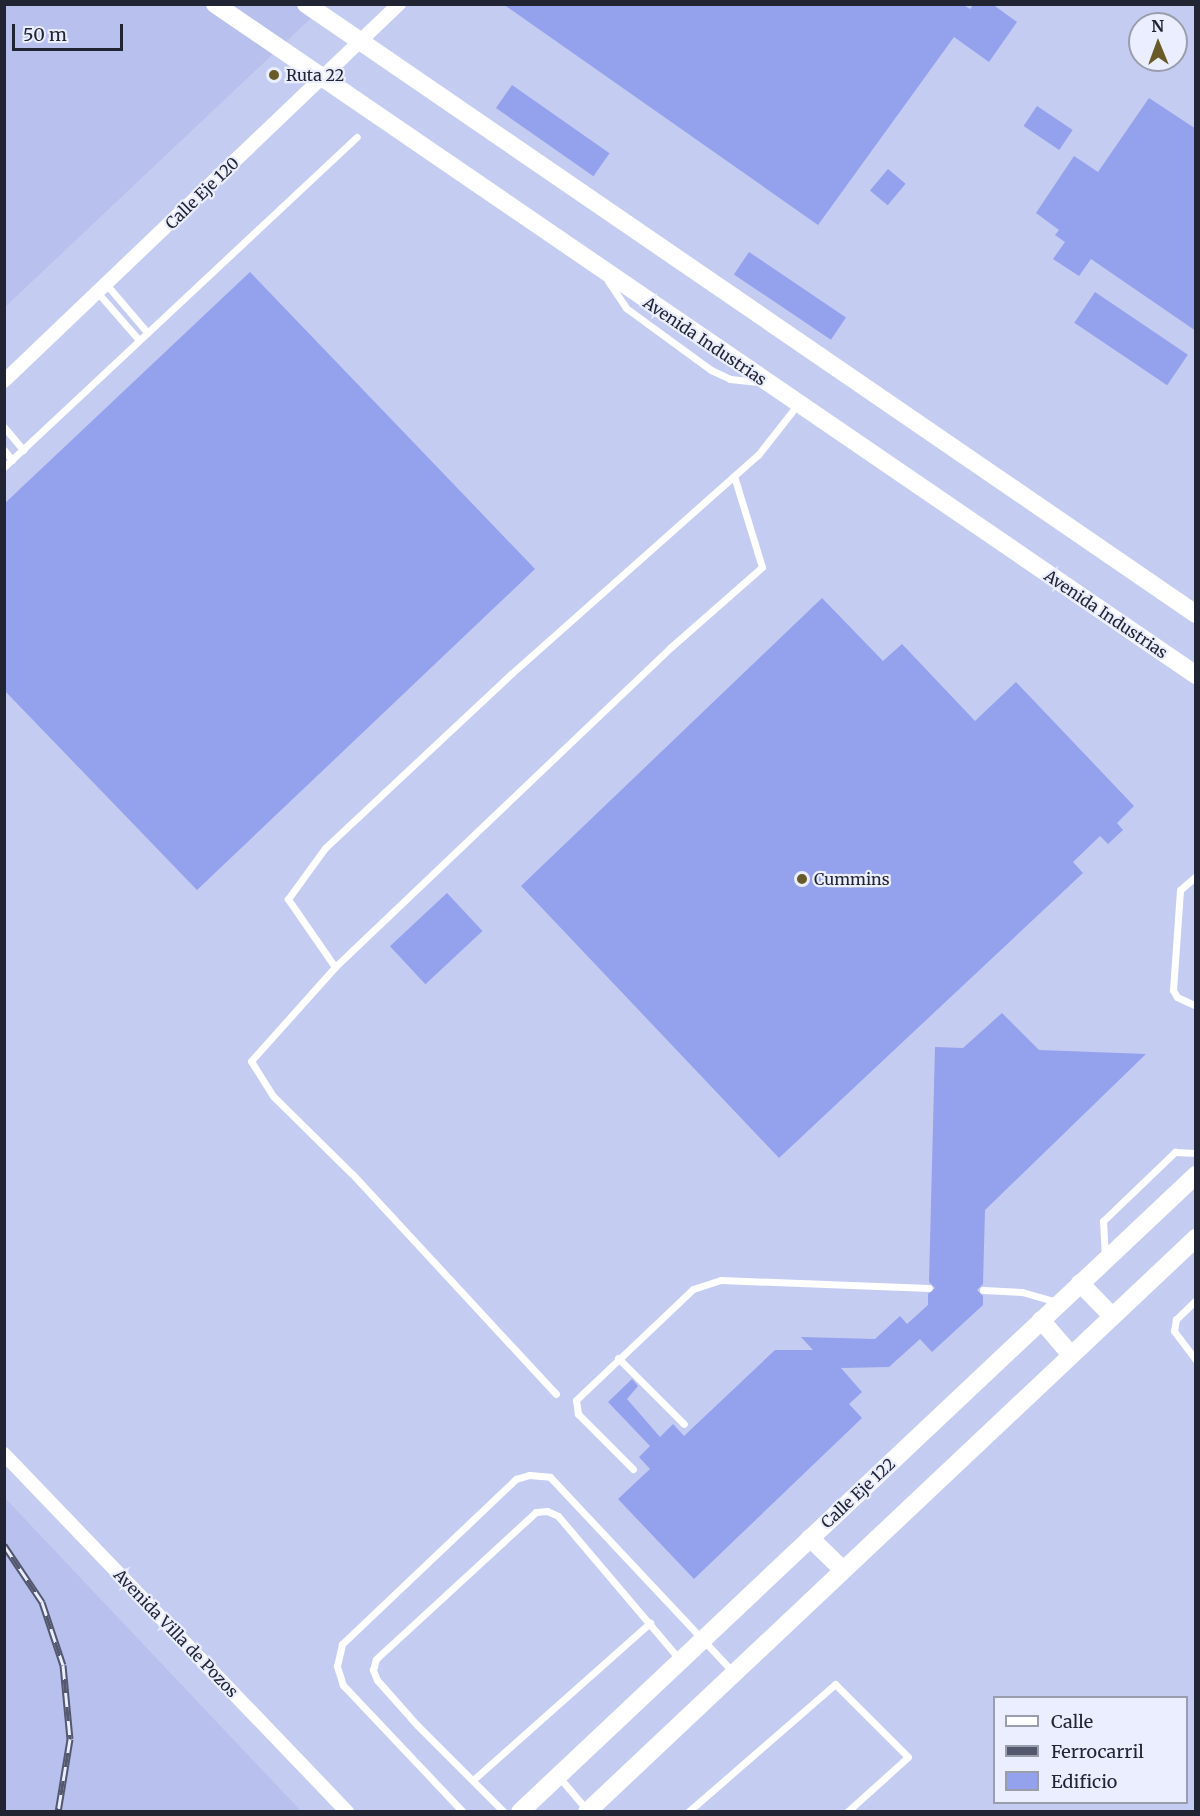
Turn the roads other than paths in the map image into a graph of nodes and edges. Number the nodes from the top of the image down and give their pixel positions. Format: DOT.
graph roads {
  1 [pos="215,4"];
  2 [pos="306,4"];
  3 [pos="399,4"];
  4 [pos="360,42"];
  5 [pos="322,79"];
  6 [pos="357,137"];
  7 [pos="102,289"];
  8 [pos="147,332"];
  9 [pos="139,340"];
  10 [pos="4,381"];
  11 [pos="798,404"];
  12 [pos="4,427"];
  13 [pos="4,450"];
  14 [pos="23,450"];
  15 [pos="12,460"];
  16 [pos="4,467"];
  17 [pos="734,476"];
  18 [pos="1196,614"];
  19 [pos="1196,675"];
  20 [pos="1196,876"];
  21 [pos="335,967"];
  22 [pos="1196,1006"];
  23 [pos="1196,1153"];
  24 [pos="1196,1174"];
  25 [pos="1196,1238"];
  26 [pos="1105,1259"];
  27 [pos="1080,1283"];
  28 [pos="929,1288"];
  29 [pos="983,1290"];
  30 [pos="1196,1300"];
  31 [pos="1059,1303"];
  32 [pos="1112,1316"];
  33 [pos="1041,1320"];
  34 [pos="1071,1355"];
  35 [pos="618,1358"];
  36 [pos="1196,1360"];
  37 [pos="556,1394"];
  38 [pos="684,1424"];
  39 [pos="4,1454"];
  40 [pos="633,1469"];
  41 [pos="810,1538"];
  42 [pos="843,1570"];
  43 [pos="650,1623"];
  44 [pos="702,1639"];
  45 [pos="680,1660"];
  46 [pos="734,1673"];
  47 [pos="558,1776"];
  48 [pos="473,1780"];
  49 [pos="588,1811"];
  50 [pos="347,1812"];
  51 [pos="462,1812"];
  52 [pos="504,1812"];
  53 [pos="520,1812"];
  54 [pos="688,1812"];
  55 [pos="847,1812"];
  1 -- 5 [label="main road, Avenida Industrias"];
  2 -- 4 [label="main road"];
  3 -- 4 [label="street, Calle Eje 120"];
  4 -- 5 [label="street, Calle Eje 120"];
  4 -- 18 [label="main road"];
  5 -- 7 [label="street, Calle Eje 120"];
  5 -- 11 [label="main road, Avenida Industrias"];
  6 -- 8 [label="lane"];
  7 -- 8 [label="lane"];
  7 -- 9 [label="lane"];
  7 -- 10 [label="street, Calle Eje 120"];
  8 -- 9 [label="lane"];
  9 -- 14 [label="lane"];
  11 -- 17 [label="lane"];
  11 -- 19 [label="main road, Avenida Industrias"];
  12 -- 14 [label="lane"];
  13 -- 15 [label="lane"];
  14 -- 15 [label="lane"];
  15 -- 16 [label="lane"];
  17 -- 21 [label="lane"];
  17 -- 21 [label="lane"];
  20 -- 22 [label="lane"];
  21 -- 37 [label="lane"];
  23 -- 26 [label="lane"];
  24 -- 26 [label="main road, Calle Eje 122"];
  25 -- 32 [label="main road"];
  26 -- 27 [label="main road, Calle Eje 122"];
  27 -- 31 [label="main road, Calle Eje 122"];
  27 -- 32 [label="main road"];
  28 -- 35 [label="lane"];
  29 -- 31 [label="lane"];
  30 -- 36 [label="lane"];
  31 -- 33 [label="main road, Calle Eje 122"];
  32 -- 34 [label="main road"];
  33 -- 34 [label="main road"];
  33 -- 41 [label="main road, Calle Eje 122"];
  34 -- 42 [label="main road"];
  35 -- 38 [label="lane"];
  35 -- 40 [label="lane"];
  39 -- 50 [label="street, Avenida Villa de Pozos"];
  41 -- 42 [label="main road"];
  41 -- 44 [label="main road, Calle Eje 122"];
  42 -- 46 [label="main road"];
  43 -- 45 [label="lane"];
  43 -- 48 [label="lane"];
  43 -- 48 [label="lane"];
  44 -- 45 [label="main road, Calle Eje 122"];
  44 -- 46 [label="lane"];
  44 -- 51 [label="lane"];
  45 -- 47 [label="main road, Calle Eje 122"];
  46 -- 49 [label="main road"];
  47 -- 49 [label="lane"];
  47 -- 53 [label="main road, Calle Eje 122"];
  48 -- 52 [label="lane"];
  54 -- 55 [label="lane"];
}
